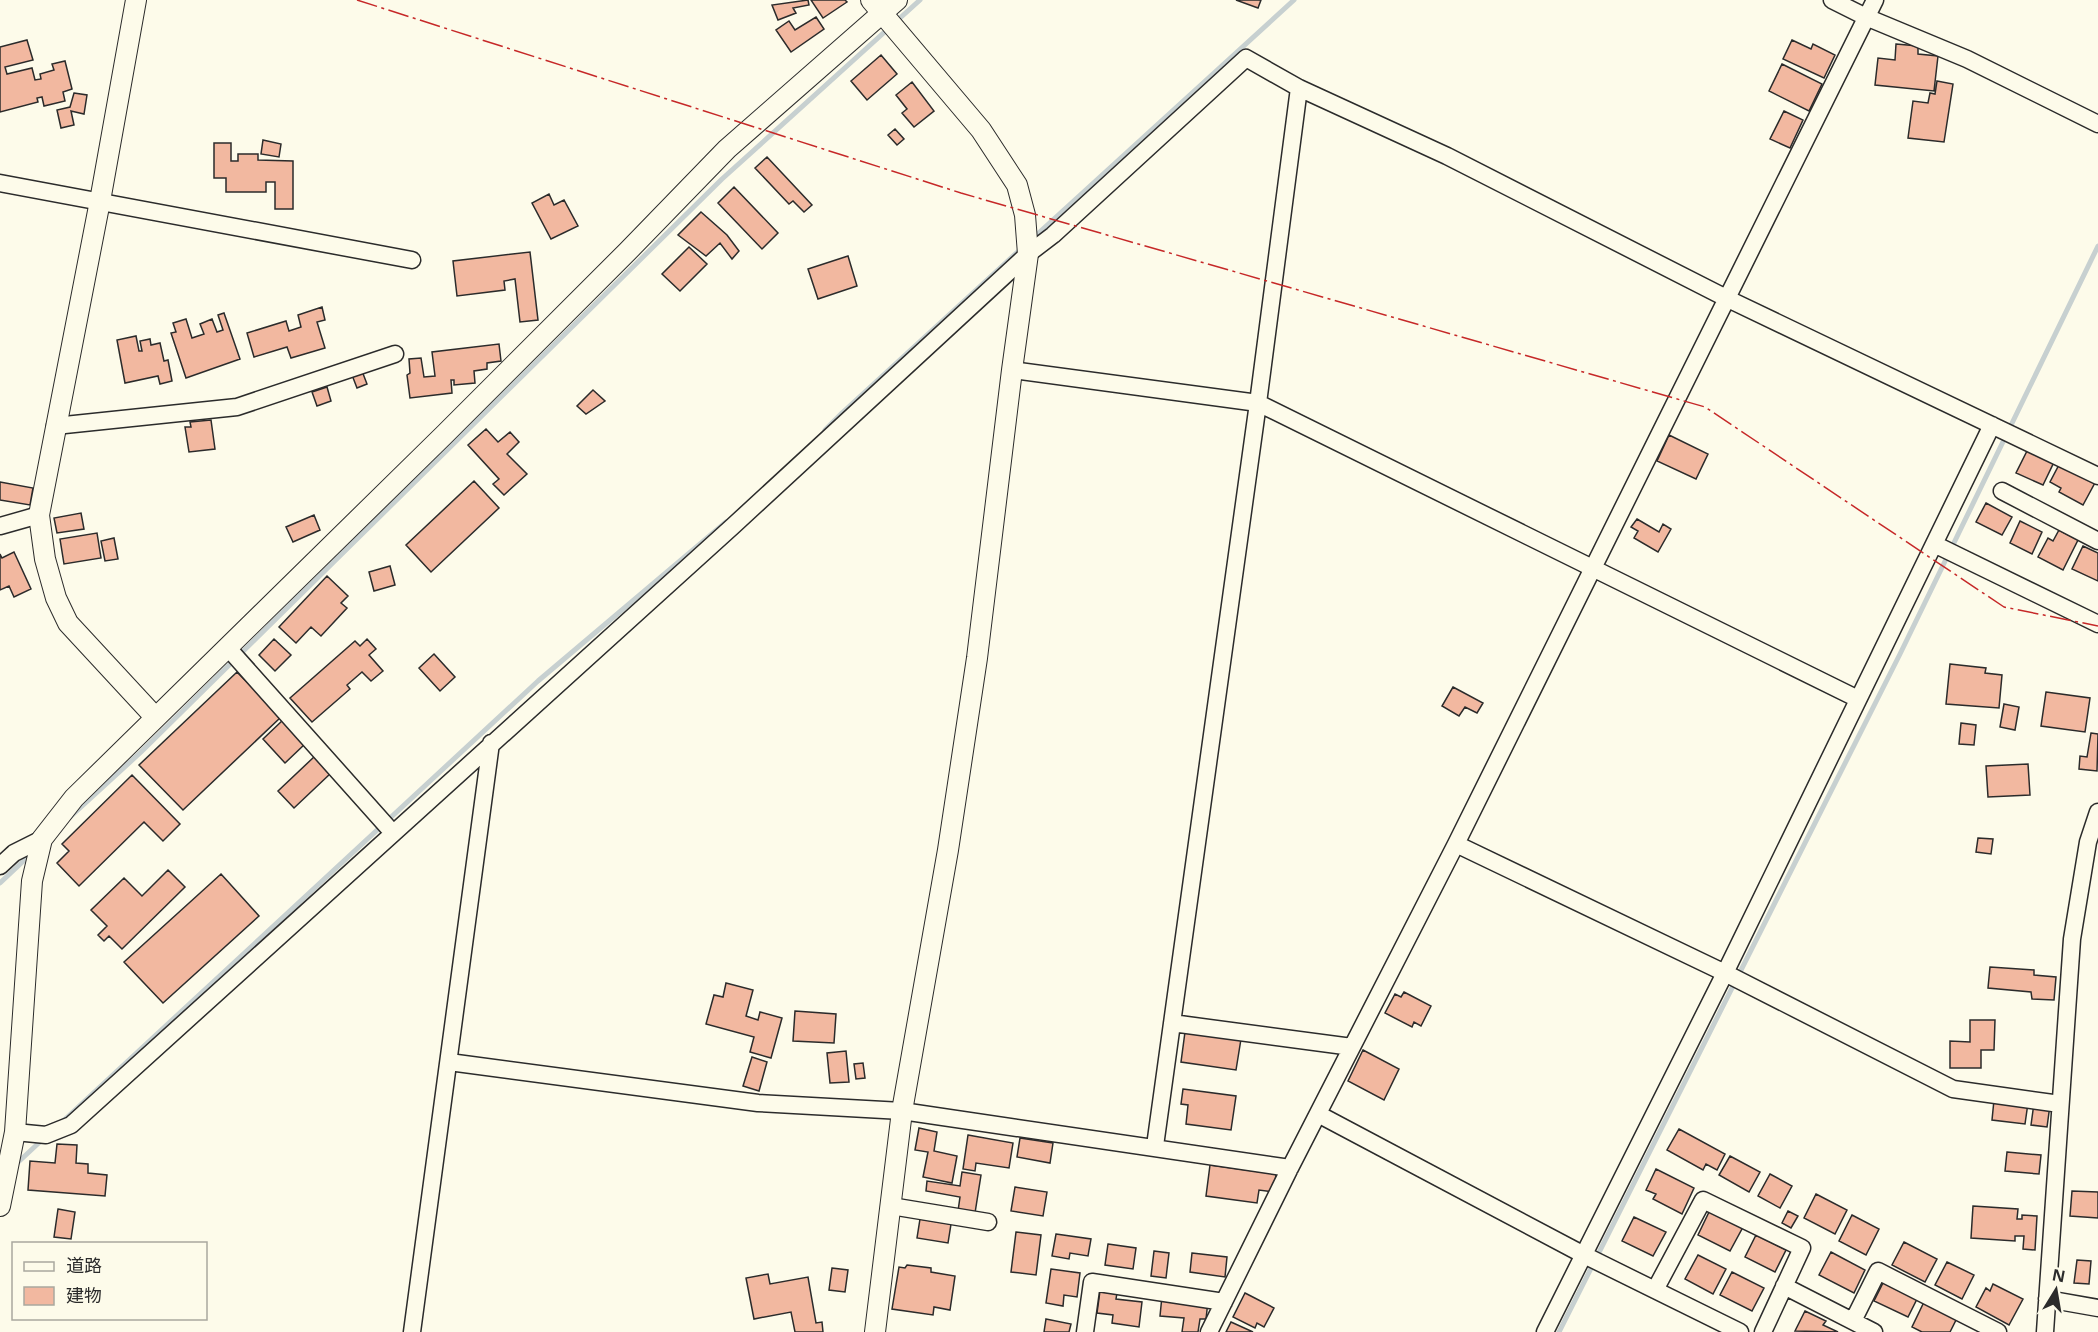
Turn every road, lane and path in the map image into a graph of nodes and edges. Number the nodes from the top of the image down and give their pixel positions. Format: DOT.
graph roads {
  1 [pos="135,0"];
  2 [pos="897,0"];
  3 [pos="1832,0"];
  4 [pos="1875,0"];
  5 [pos="877,7"];
  6 [pos="1866,17"];
  7 [pos="1299,88"];
  8 [pos="2098,124"];
  9 [pos="0,183"];
  10 [pos="100,201"];
  11 [pos="1028,254"];
  12 [pos="412,260"];
  13 [pos="1728,299"];
  14 [pos="395,354"];
  15 [pos="1012,370"];
  16 [pos="1258,403"];
  17 [pos="1992,425"];
  18 [pos="55,426"];
  19 [pos="2098,476"];
  20 [pos="2002,491"];
  21 [pos="39,515"];
  22 [pos="0,526"];
  23 [pos="2098,541"];
  24 [pos="1934,544"];
  25 [pos="1593,570"];
  26 [pos="2098,624"];
  27 [pos="228,648"];
  28 [pos="1858,699"];
  29 [pos="155,717"];
  30 [pos="491,743"];
  31 [pos="2098,812"];
  32 [pos="393,833"];
  33 [pos="42,839"];
  34 [pos="2093,842"];
  35 [pos="1456,844"];
  36 [pos="0,866"];
  37 [pos="1725,974"];
  38 [pos="1172,1023"];
  39 [pos="1352,1047"];
  40 [pos="449,1062"];
  41 [pos="2060,1104"];
  42 [pos="902,1111"];
  43 [pos="1318,1114"];
  44 [pos="15,1132"];
  45 [pos="1155,1146"];
  46 [pos="1290,1168"];
  47 [pos="0,1206"];
  48 [pos="891,1206"];
  49 [pos="988,1222"];
  50 [pos="1584,1255"];
  51 [pos="1784,1286"];
  52 [pos="1655,1290"];
  53 [pos="2047,1299"];
  54 [pos="1224,1302"];
  55 [pos="2098,1308"];
  56 [pos="1853,1321"];
  57 [pos="412,1332"];
  58 [pos="875,1332"];
  59 [pos="1084,1332"];
  60 [pos="1209,1332"];
  61 [pos="1545,1332"];
  62 [pos="1740,1332"];
  63 [pos="1763,1332"];
  64 [pos="1874,1332"];
  65 [pos="1998,1332"];
  66 [pos="2045,1332"];
  1 -- 10 [label="street"];
  2 -- 5 [label="street"];
  3 -- 6 [label="street"];
  4 -- 6 [label="street"];
  5 -- 11 [label="street"];
  5 -- 27 [label="street"];
  6 -- 8 [label="street"];
  6 -- 13 [label="street"];
  7 -- 11 [label="street"];
  7 -- 13 [label="street"];
  7 -- 16 [label="street"];
  9 -- 10 [label="street"];
  10 -- 12 [label="street"];
  10 -- 18 [label="street"];
  11 -- 15 [label="street"];
  11 -- 30 [label="street"];
  13 -- 17 [label="street"];
  13 -- 25 [label="street"];
  14 -- 18 [label="street"];
  15 -- 16 [label="street"];
  15 -- 42 [label="street"];
  16 -- 25 [label="street"];
  16 -- 38 [label="street"];
  17 -- 19 [label="street"];
  17 -- 24 [label="street"];
  18 -- 21 [label="street"];
  20 -- 23 [label="street"];
  21 -- 22 [label="street"];
  21 -- 29 [label="street"];
  24 -- 26 [label="street"];
  24 -- 28 [label="street"];
  25 -- 28 [label="street"];
  25 -- 35 [label="street"];
  27 -- 29 [label="street"];
  27 -- 32 [label="street"];
  28 -- 37 [label="street"];
  29 -- 33 [label="street"];
  30 -- 32 [label="street"];
  30 -- 40 [label="street"];
  31 -- 34 [label="street"];
  32 -- 44 [label="street"];
  33 -- 36 [label="street"];
  33 -- 44 [label="street"];
  34 -- 41 [label="street"];
  35 -- 37 [label="street"];
  35 -- 39 [label="street"];
  37 -- 41 [label="street"];
  37 -- 50 [label="street"];
  38 -- 39 [label="street"];
  38 -- 45 [label="street"];
  39 -- 43 [label="street"];
  40 -- 42 [label="street"];
  40 -- 57 [label="street"];
  41 -- 53 [label="street"];
  42 -- 45 [label="street"];
  42 -- 48 [label="street"];
  43 -- 46 [label="street"];
  43 -- 50 [label="street"];
  44 -- 47 [label="street"];
  45 -- 46 [label="street"];
  46 -- 54 [label="street"];
  48 -- 49 [label="street"];
  48 -- 58 [label="street"];
  50 -- 52 [label="street"];
  50 -- 61 [label="street"];
  51 -- 52 [label="street"];
  51 -- 56 [label="street"];
  51 -- 63 [label="street"];
  52 -- 62 [label="street"];
  53 -- 55 [label="street"];
  53 -- 66 [label="street"];
  54 -- 59 [label="street"];
  54 -- 60 [label="street"];
  56 -- 64 [label="street"];
  56 -- 65 [label="street"];
}
